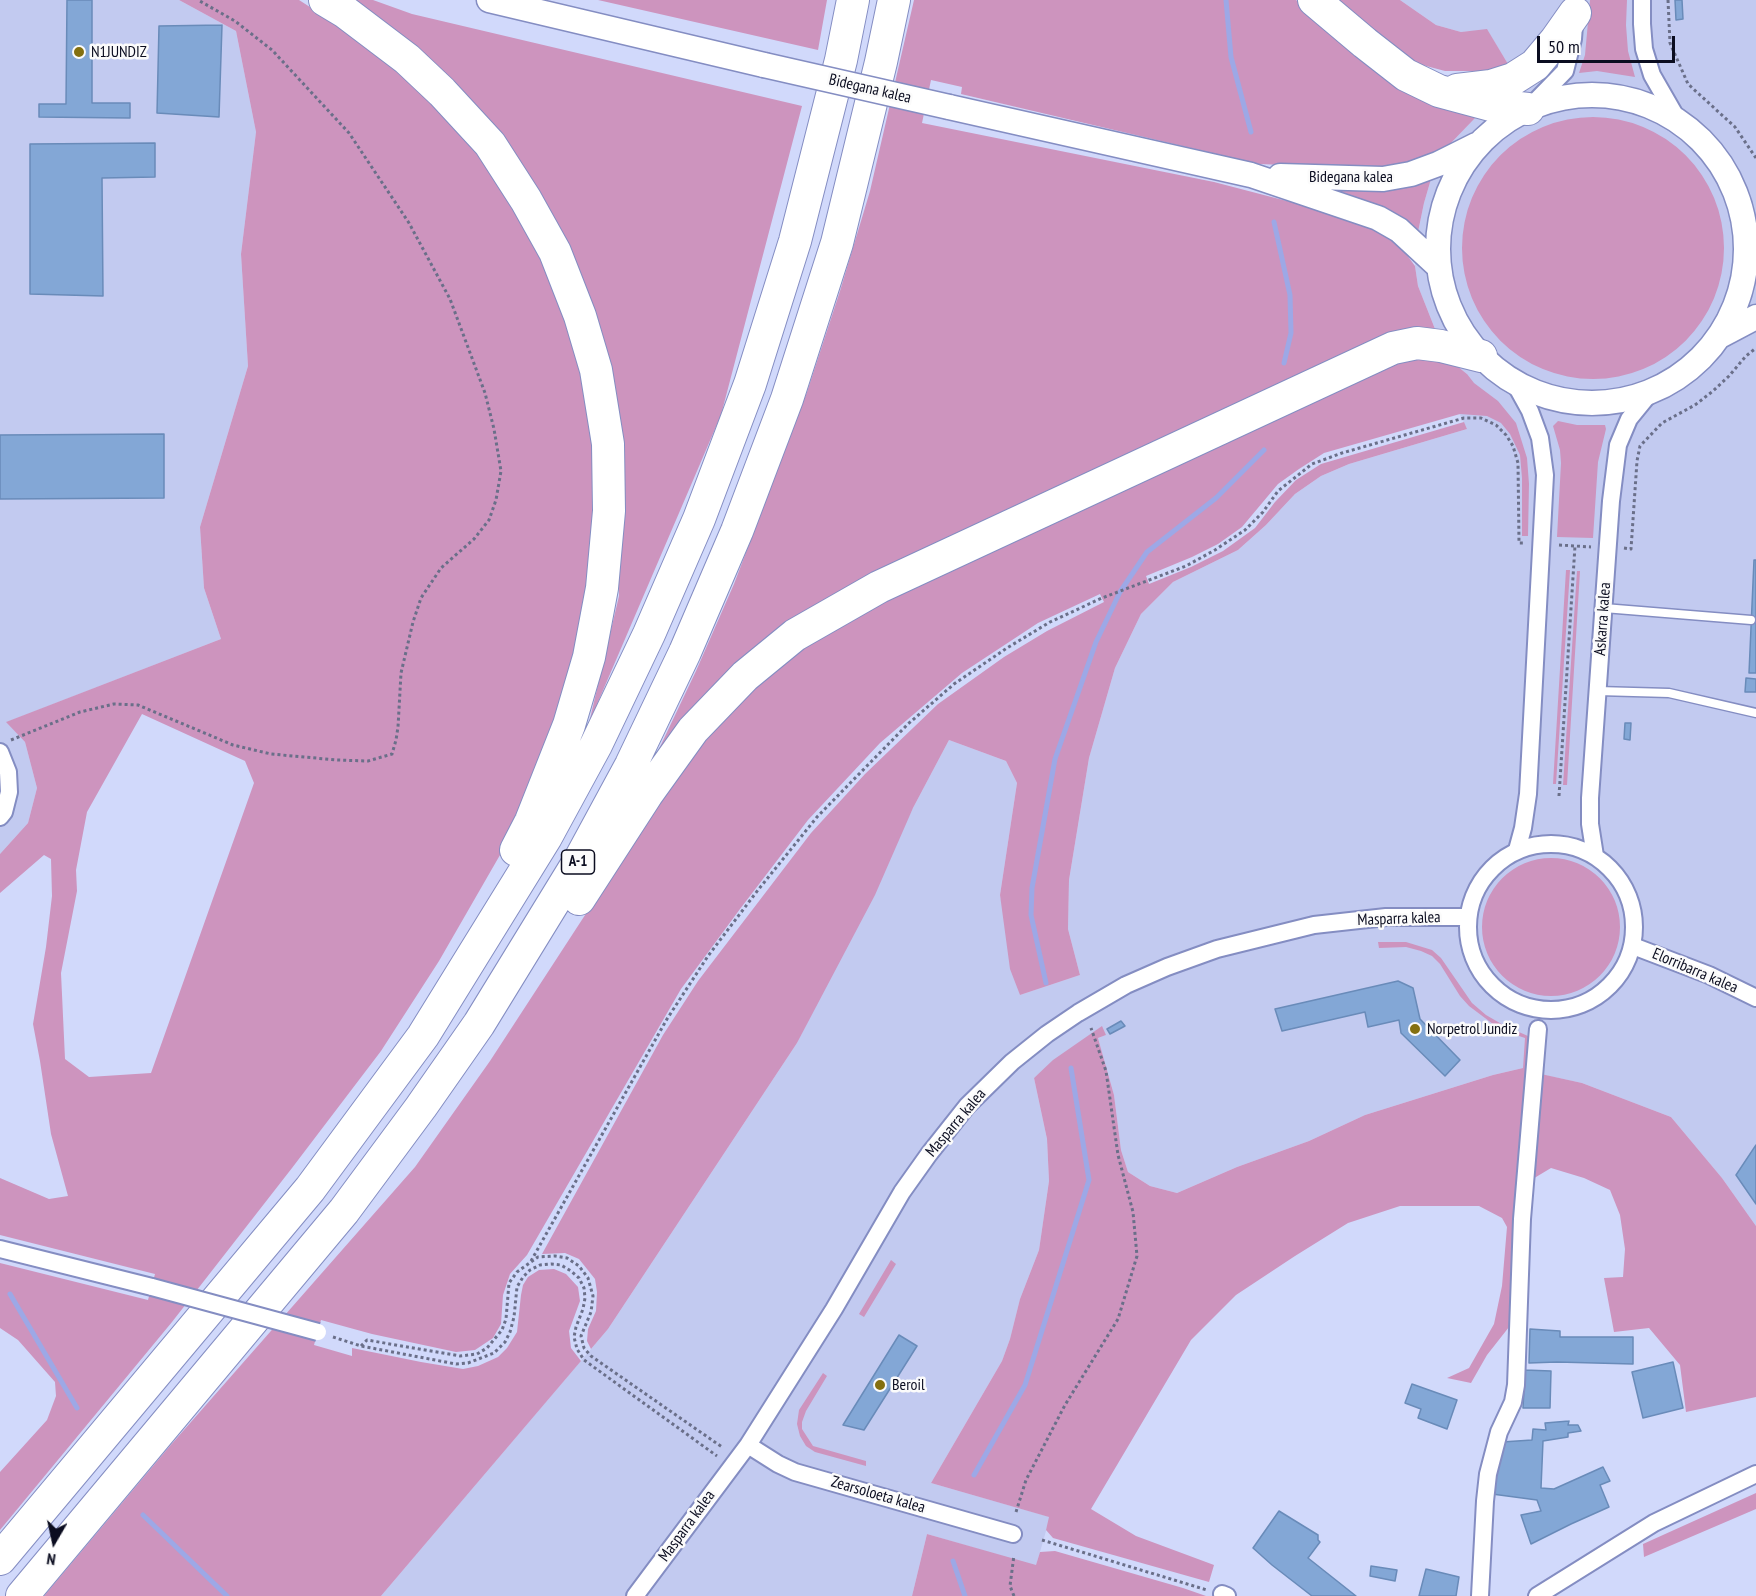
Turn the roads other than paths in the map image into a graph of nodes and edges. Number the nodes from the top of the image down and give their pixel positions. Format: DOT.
graph roads {
  1 [pos="324,0"];
  2 [pos="489,0"];
  3 [pos="853,0"];
  4 [pos="894,0"];
  5 [pos="1314,0"];
  6 [pos="1642,0"];
  7 [pos="1575,6"];
  8 [pos="1439,91"];
  9 [pos="1528,109"];
  10 [pos="1679,122"];
  11 [pos="1480,143"];
  12 [pos="1251,175"];
  13 [pos="1748,206"];
  14 [pos="1439,267"];
  15 [pos="1756,317"];
  16 [pos="1720,336"];
  17 [pos="1481,356"];
  18 [pos="1514,382"];
  19 [pos="1651,392"];
  20 [pos="1604,608"];
  21 [pos="1751,620"];
  22 [pos="1598,691"];
  23 [pos="1756,713"];
  24 [pos="4,747"];
  25 [pos="0,817"];
  26 [pos="1517,850"];
  27 [pos="1596,856"];
  28 [pos="1468,917"];
  29 [pos="1633,946"];
  30 [pos="1756,998"];
  31 [pos="1538,1029"];
  32 [pos="423,1036"];
  33 [pos="421,1107"];
  34 [pos="0,1249"];
  35 [pos="318,1332"];
  36 [pos="748,1445"];
  37 [pos="1756,1474"];
  38 [pos="1013,1534"];
  39 [pos="0,1559"];
  40 [pos="22,1596"];
  41 [pos="635,1596"];
  42 [pos="1480,1596"];
  43 [pos="1537,1596"];
  1 -- 32 [label="highway"];
  2 -- 12 [label="street, Bidegana kalea, bridge"];
  3 -- 32 [label="highway, A-1"];
  4 -- 33 [label="highway, A-1"];
  5 -- 8 [label="highway"];
  6 -- 10 [label="street"];
  7 -- 8 [label="highway"];
  7 -- 9 [label="street"];
  8 -- 9 [label="highway"];
  9 -- 10 [label="street"];
  9 -- 11 [label="street"];
  10 -- 13 [label="street"];
  11 -- 12 [label="street, Bidegana kalea"];
  11 -- 14 [label="street"];
  12 -- 14 [label="street, Bidegana kalea"];
  13 -- 16 [label="street"];
  14 -- 17 [label="street"];
  15 -- 16 [label="street"];
  16 -- 19 [label="street"];
  17 -- 18 [label="street"];
  17 -- 33 [label="highway"];
  18 -- 19 [label="street"];
  18 -- 26 [label="street"];
  19 -- 20 [label="street, Askarra kalea"];
  20 -- 21 [label="lane"];
  20 -- 22 [label="street, Askarra kalea"];
  22 -- 23 [label="lane"];
  22 -- 27 [label="street, Askarra kalea"];
  24 -- 25 [label="street"];
  26 -- 27 [label="street"];
  26 -- 28 [label="street"];
  27 -- 29 [label="street"];
  28 -- 29 [label="street"];
  28 -- 36 [label="street, Masparra kalea"];
  29 -- 30 [label="street, Elorribarra kalea"];
  31 -- 42 [label="street"];
  32 -- 39 [label="highway, A-1"];
  33 -- 40 [label="highway, A-1"];
  34 -- 35 [label="street, bridge"];
  36 -- 38 [label="street, Zearsoloeta kalea"];
  36 -- 41 [label="street, Masparra kalea"];
  37 -- 43 [label="street"];
}
